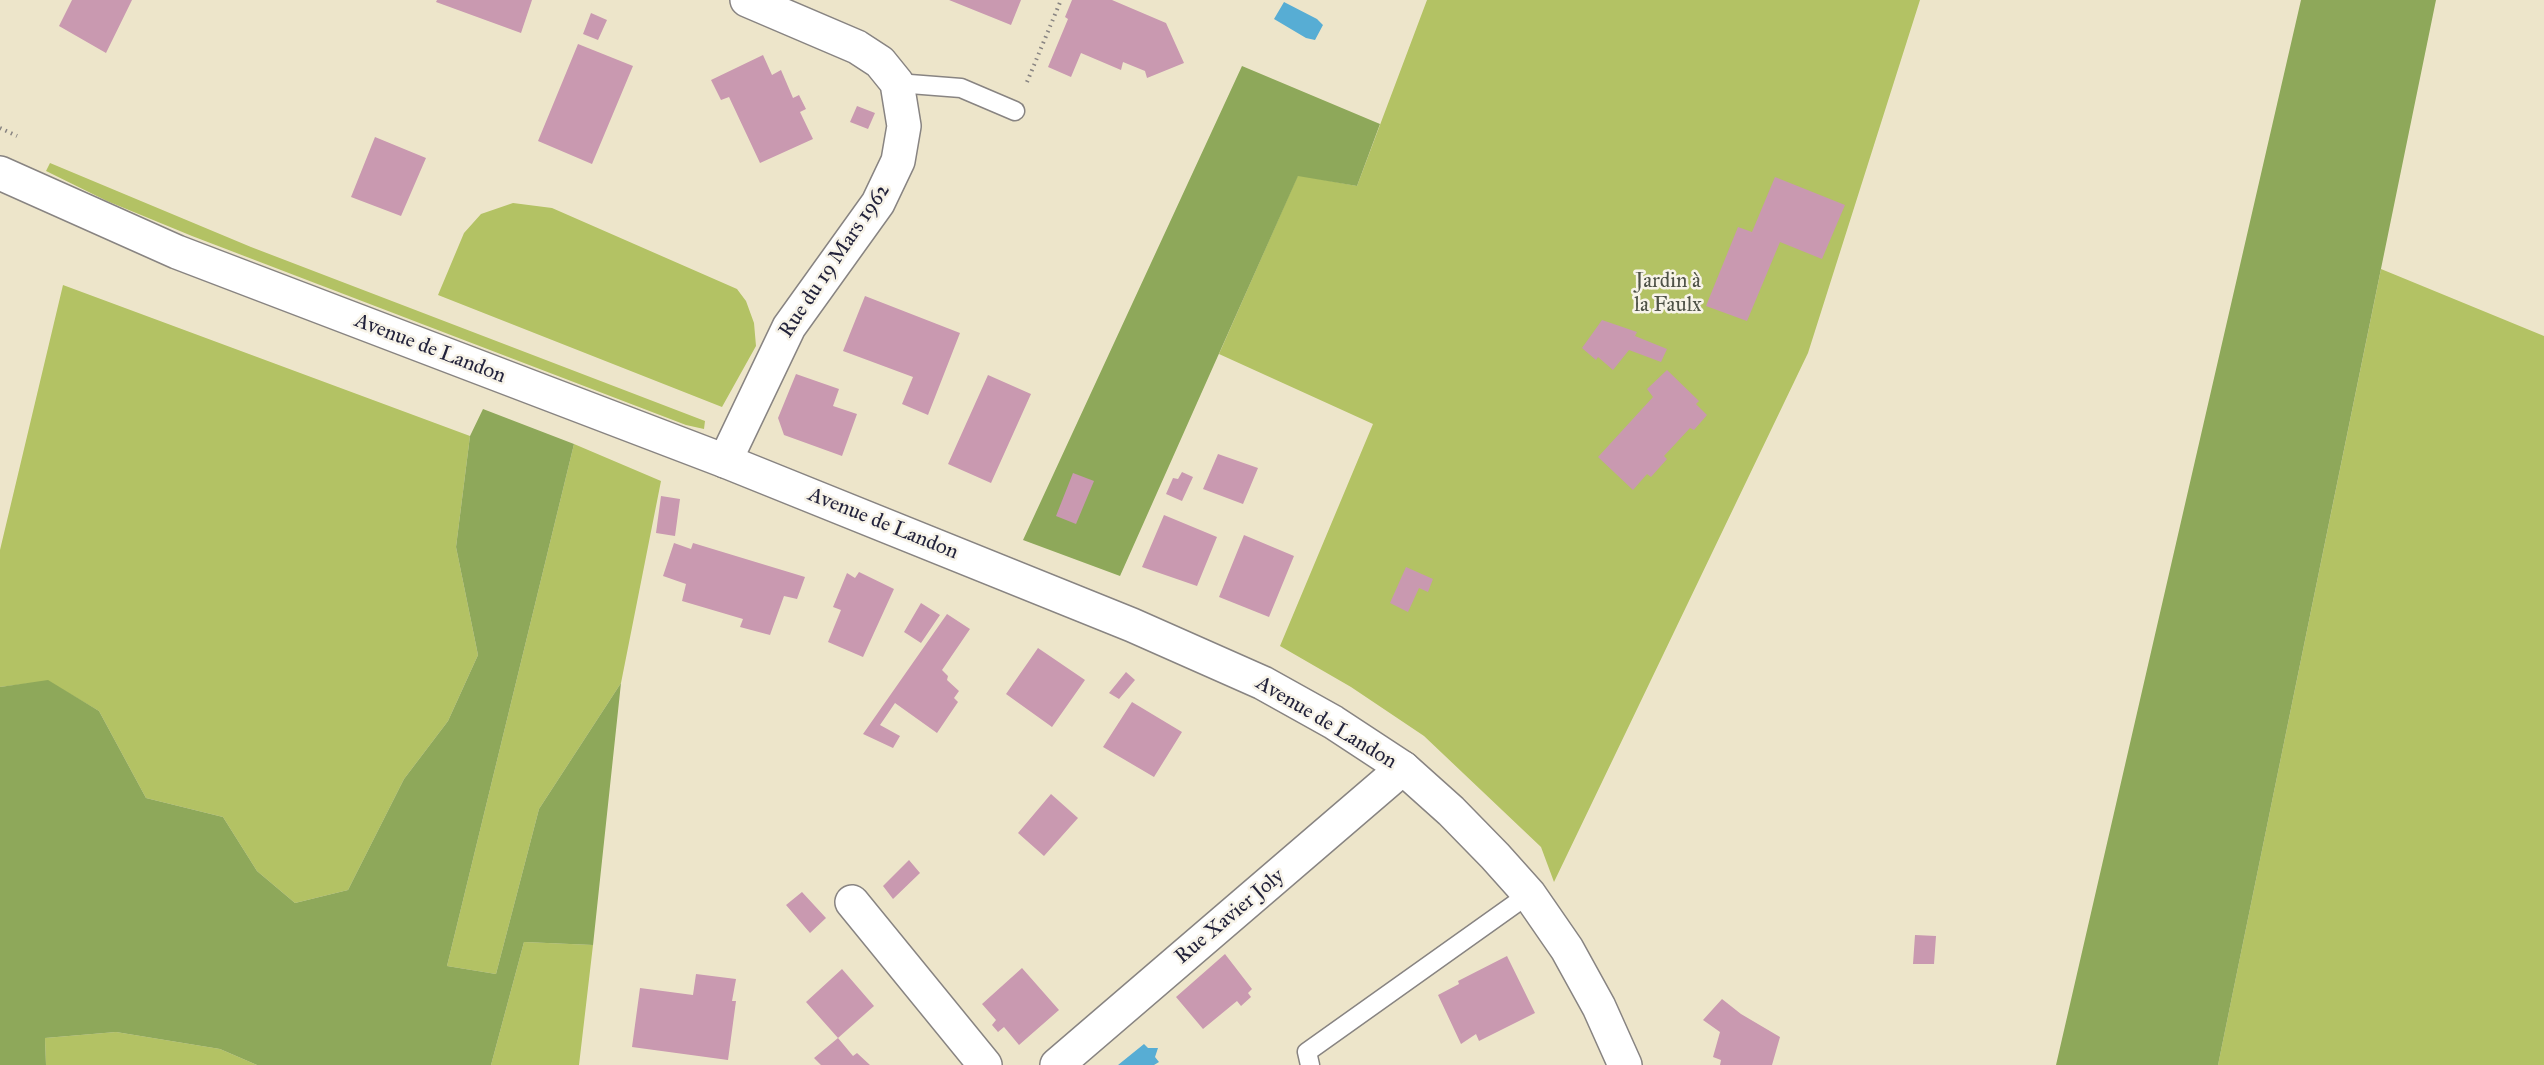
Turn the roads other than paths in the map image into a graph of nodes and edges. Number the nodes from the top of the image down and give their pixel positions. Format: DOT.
graph roads {
  1 [pos="747,0"];
  2 [pos="897,83"];
  3 [pos="1015,111"];
  4 [pos="0,173"];
  5 [pos="725,461"];
  6 [pos="1403,768"];
  7 [pos="1529,894"];
  8 [pos="852,902"];
  9 [pos="986,1065"];
  10 [pos="1057,1065"];
  11 [pos="1310,1065"];
  12 [pos="1625,1065"];
  1 -- 2 [label="street"];
  2 -- 3 [label="lane"];
  2 -- 5 [label="street, Rue du 19 Mars 1962"];
  4 -- 5 [label="street, Avenue de Landon"];
  5 -- 6 [label="street, Avenue de Landon"];
  6 -- 7 [label="street, Avenue de Landon"];
  6 -- 10 [label="street, Rue Xavier Joly"];
  7 -- 11 [label="lane"];
  7 -- 12 [label="street, Avenue de Landon"];
  8 -- 9 [label="street"];
}
